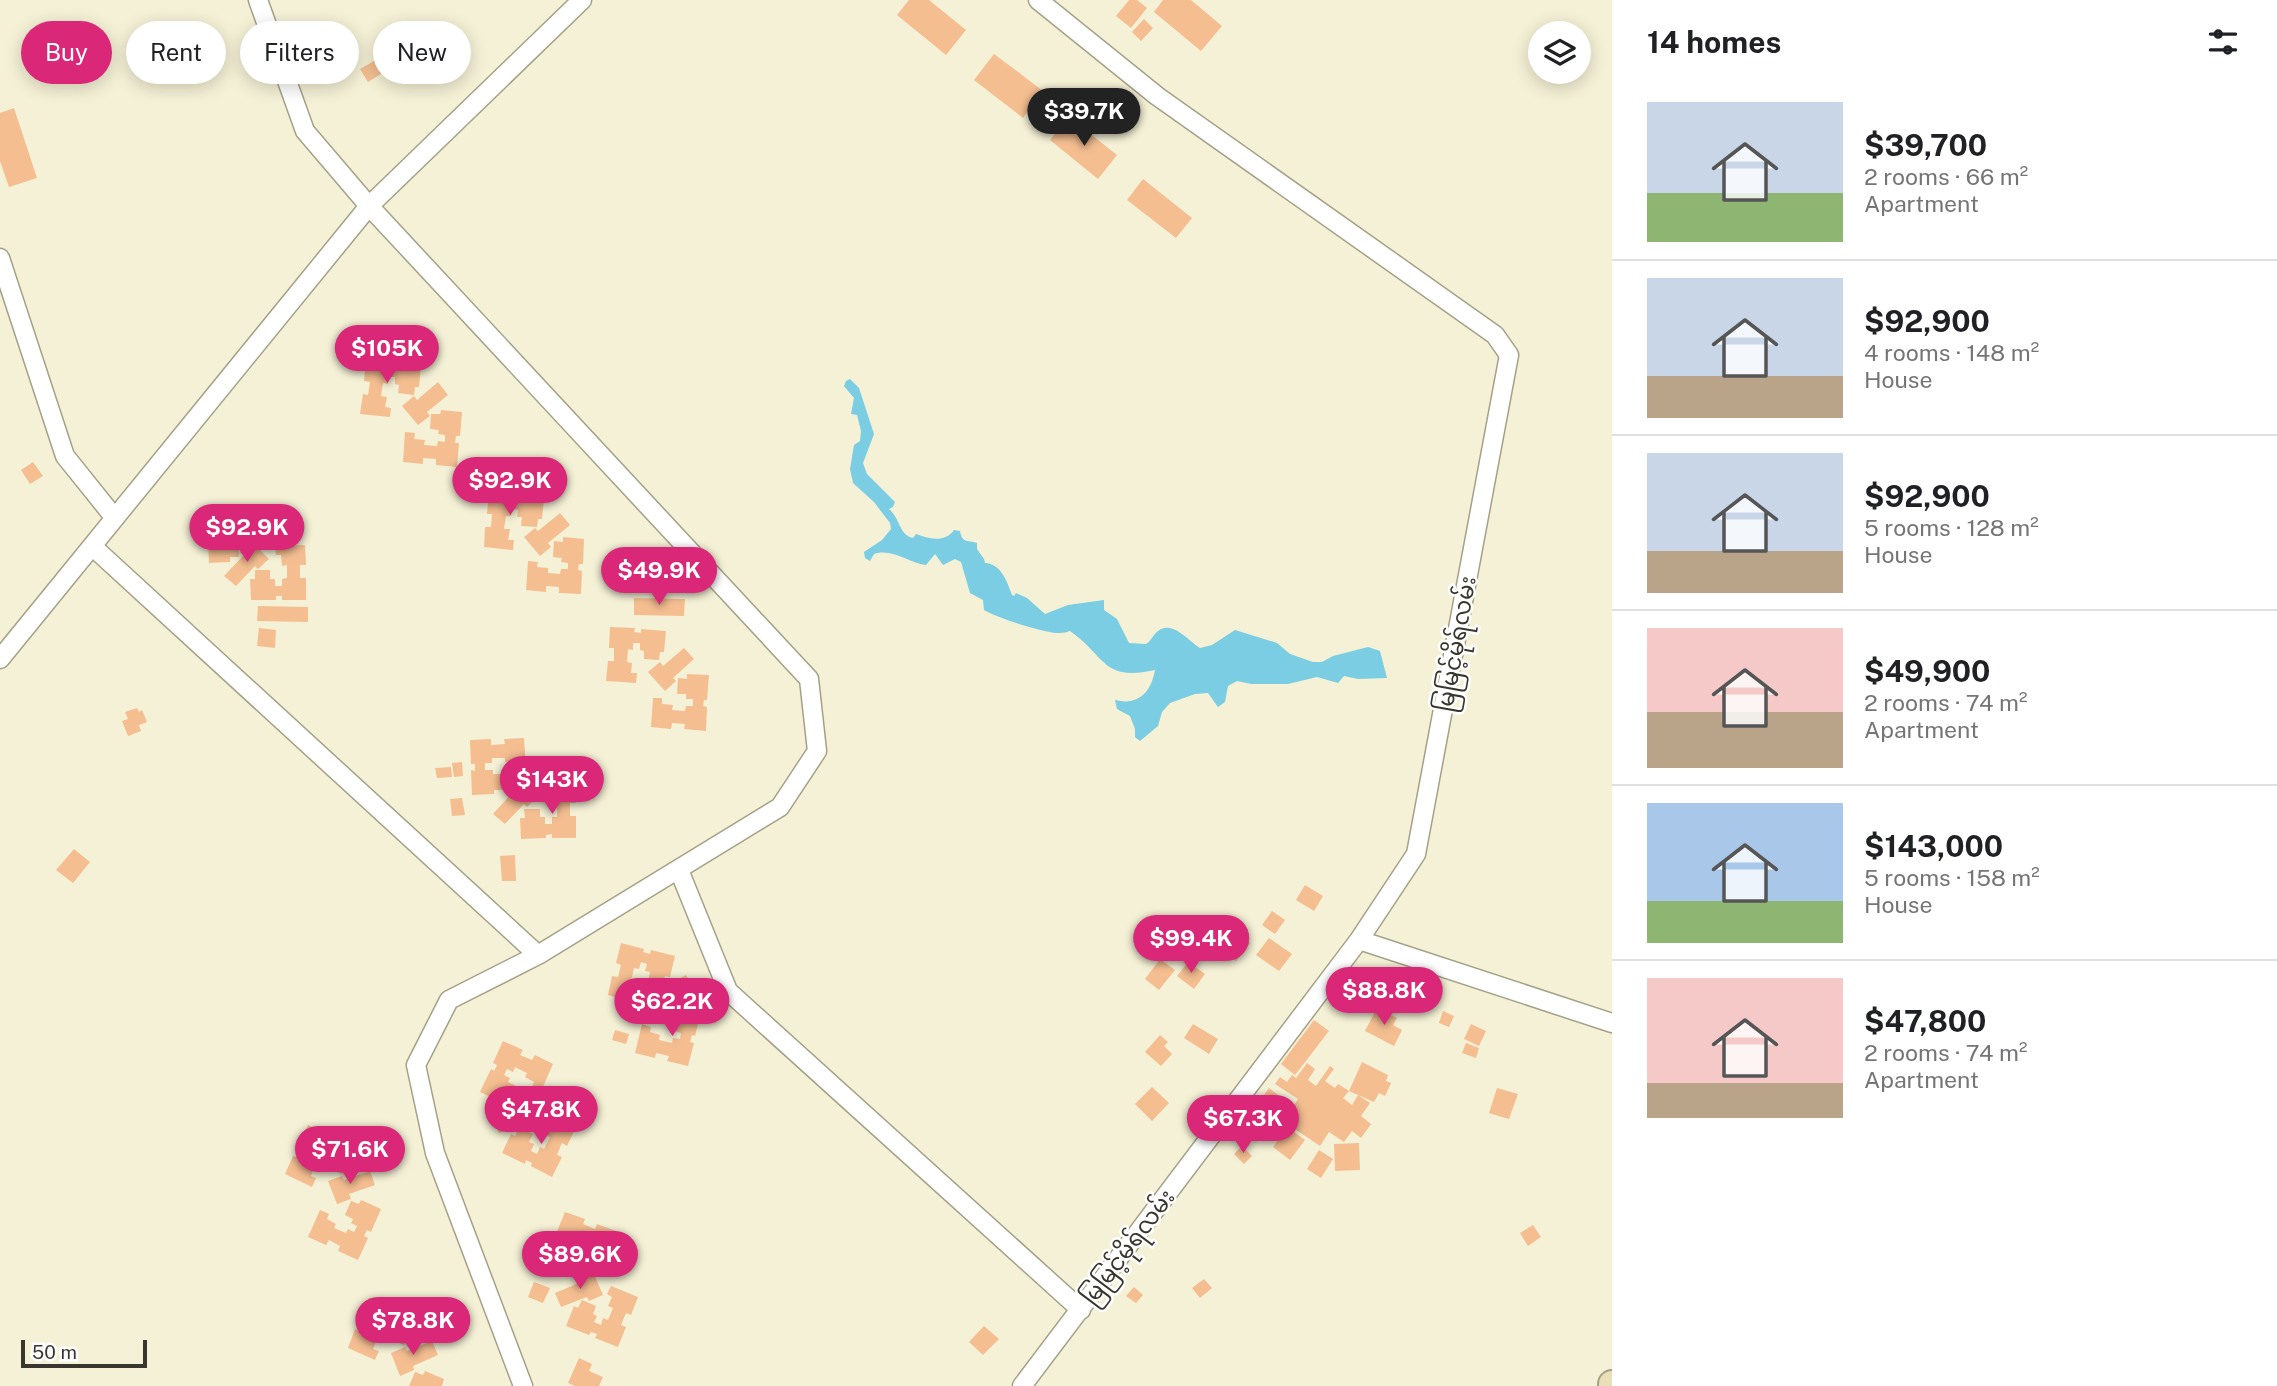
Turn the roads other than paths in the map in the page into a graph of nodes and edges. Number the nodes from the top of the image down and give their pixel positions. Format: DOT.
graph roads {
  1 [pos="258,0"];
  2 [pos="582,0"];
  3 [pos="1038,0"];
  4 [pos="369,206"];
  5 [pos="0,258"];
  6 [pos="114,517"];
  7 [pos="92,546"];
  8 [pos="0,659"];
  9 [pos="679,870"];
  10 [pos="1359,940"];
  11 [pos="538,955"];
  12 [pos="1612,1023"];
  13 [pos="1081,1310"];
  14 [pos="523,1386"];
  15 [pos="1022,1386"];
  1 -- 4 [label="street"];
  2 -- 4 [label="street"];
  3 -- 10 [label="street, မြမြင့်မိုရ်လမ်း"];
  4 -- 6 [label="street"];
  4 -- 9 [label="street"];
  5 -- 6 [label="street"];
  6 -- 7 [label="street"];
  7 -- 8 [label="street"];
  7 -- 11 [label="street"];
  9 -- 11 [label="street"];
  9 -- 13 [label="street"];
  10 -- 12 [label="street"];
  10 -- 13 [label="street, မြမြင့်မိုရ်လမ်း"];
  11 -- 14 [label="street"];
  13 -- 15 [label="street, မြမြင့်မိုရ်လမ်း"];
}
